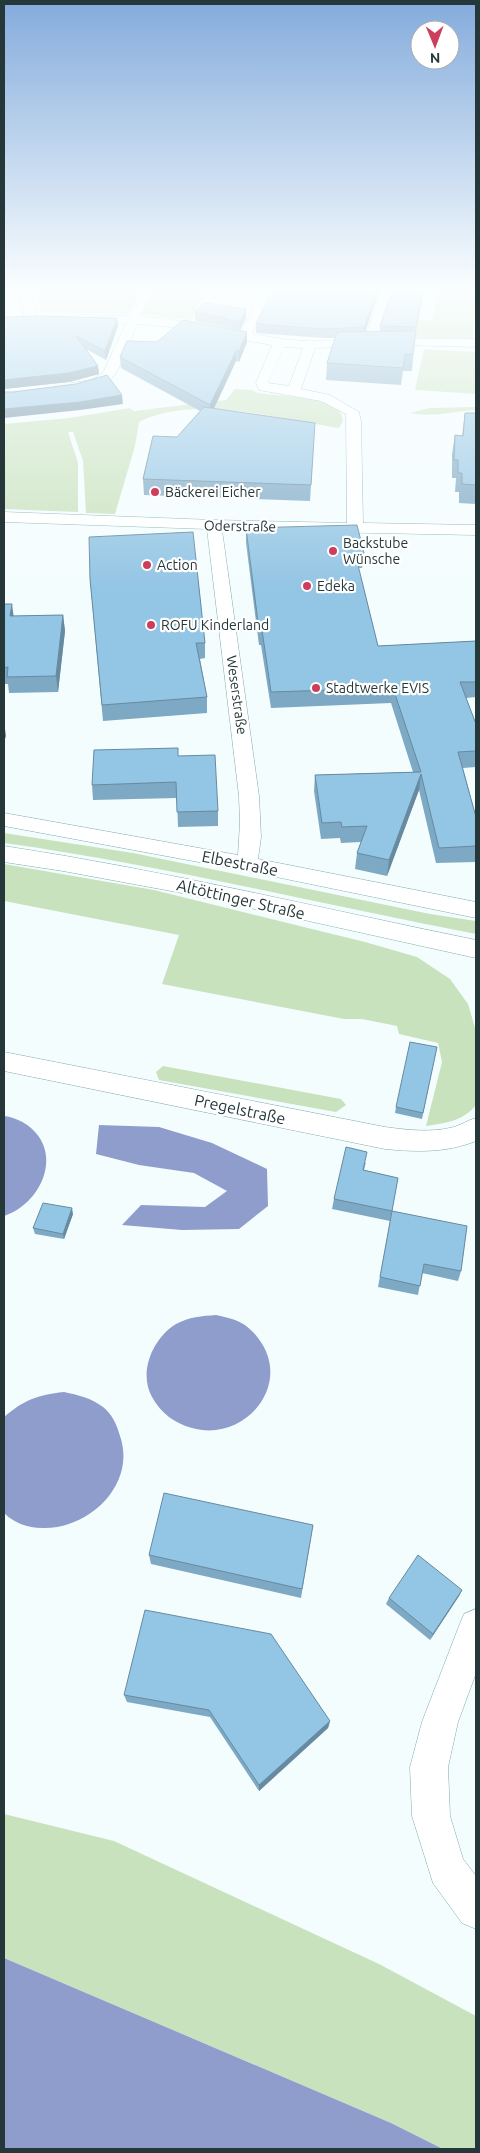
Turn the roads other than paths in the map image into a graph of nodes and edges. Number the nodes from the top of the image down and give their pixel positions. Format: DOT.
graph roads {
  1 [pos="277,389"];
  2 [pos="294,391"];
  3 [pos="4,518"];
  4 [pos="214,525"];
  5 [pos="354,528"];
  6 [pos="476,530"];
  7 [pos="4,820"];
  8 [pos="4,854"];
  9 [pos="247,864"];
  10 [pos="476,910"];
  11 [pos="476,949"];
  12 [pos="4,1061"];
  13 [pos="476,1128"];
  14 [pos="476,1626"];
  15 [pos="476,1909"];
  1 -- 2 [label="street"];
  2 -- 5 [label="street"];
  3 -- 4 [label="street, Oderstraße"];
  4 -- 5 [label="street, Oderstraße"];
  4 -- 9 [label="street, Weserstraße"];
  5 -- 6 [label="street, Oderstraße"];
  7 -- 9 [label="street, Elbestraße"];
  8 -- 11 [label="main road, Altöttinger Straße"];
  9 -- 10 [label="street, Elbestraße"];
  12 -- 13 [label="street, Pregelstraße"];
  14 -- 15 [label="street"];
}
